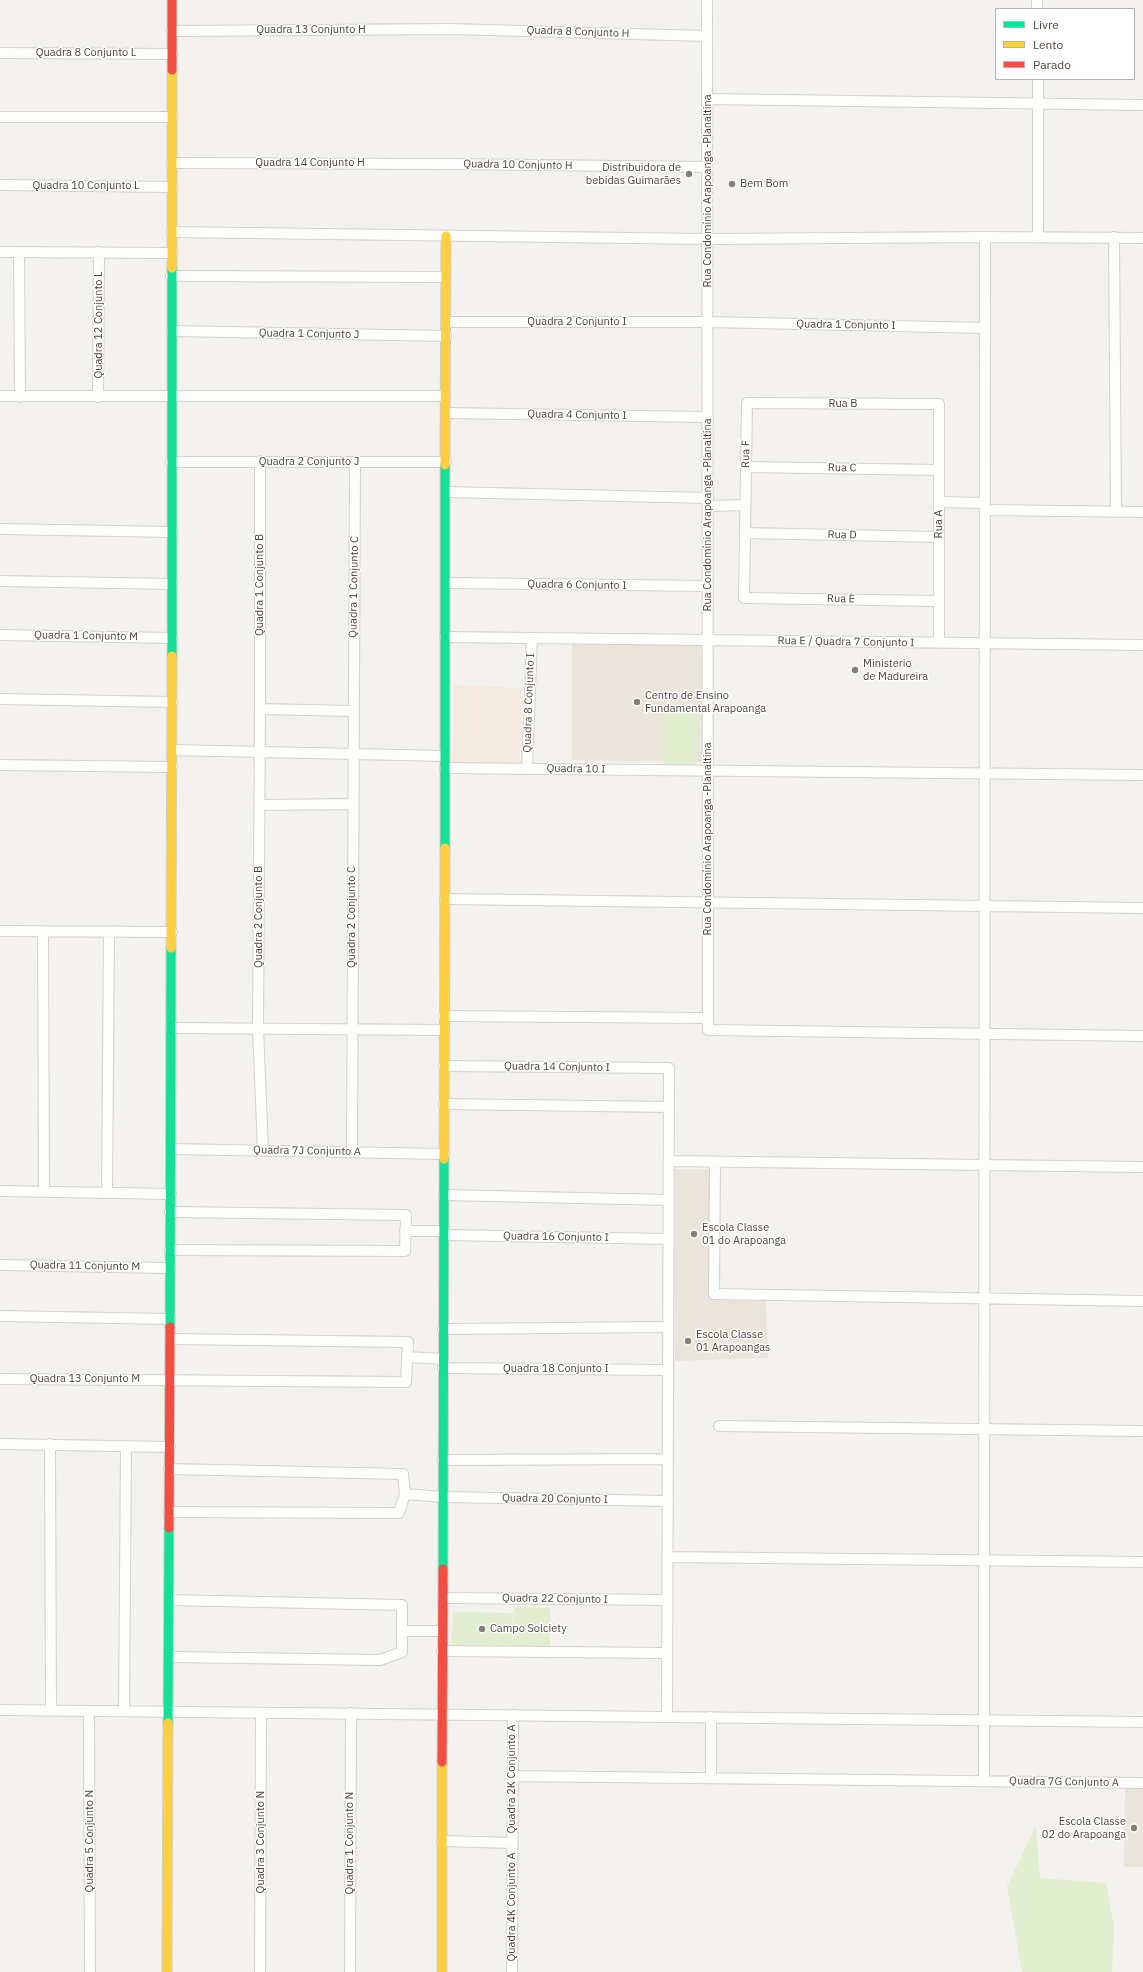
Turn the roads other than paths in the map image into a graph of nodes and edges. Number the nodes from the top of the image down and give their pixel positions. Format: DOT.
graph roads {
  1 [pos="172,0"];
  2 [pos="707,0"];
  3 [pos="450,29"];
  4 [pos="172,31"];
  5 [pos="707,36"];
  6 [pos="0,53"];
  7 [pos="172,54"];
  8 [pos="1038,80"];
  9 [pos="708,99"];
  10 [pos="1038,104"];
  11 [pos="1143,105"];
  12 [pos="0,117"];
  13 [pos="172,117"];
  14 [pos="172,163"];
  15 [pos="449,164"];
  16 [pos="707,167"];
  17 [pos="0,185"];
  18 [pos="172,187"];
  19 [pos="172,232"];
  20 [pos="446,236"];
  21 [pos="985,237"];
  22 [pos="1038,237"];
  23 [pos="1114,238"];
  24 [pos="1143,238"];
  25 [pos="707,239"];
  26 [pos="0,252"];
  27 [pos="19,252"];
  28 [pos="99,252"];
  29 [pos="172,253"];
  30 [pos="172,276"];
  31 [pos="445,277"];
  32 [pos="446,322"];
  33 [pos="708,322"];
  34 [pos="985,328"];
  35 [pos="172,332"];
  36 [pos="446,336"];
  37 [pos="0,396"];
  38 [pos="445,396"];
  39 [pos="20,397"];
  40 [pos="98,397"];
  41 [pos="173,397"];
  42 [pos="747,403"];
  43 [pos="939,404"];
  44 [pos="446,413"];
  45 [pos="708,417"];
  46 [pos="260,461"];
  47 [pos="171,462"];
  48 [pos="355,462"];
  49 [pos="446,462"];
  50 [pos="746,467"];
  51 [pos="939,470"];
  52 [pos="446,492"];
  53 [pos="708,502"];
  54 [pos="939,502"];
  55 [pos="745,506"];
  56 [pos="985,507"];
  57 [pos="1116,512"];
  58 [pos="1143,512"];
  59 [pos="0,530"];
  60 [pos="172,532"];
  61 [pos="745,533"];
  62 [pos="939,537"];
  63 [pos="0,581"];
  64 [pos="446,583"];
  65 [pos="172,584"];
  66 [pos="708,586"];
  67 [pos="744,598"];
  68 [pos="939,601"];
  69 [pos="0,635"];
  70 [pos="445,637"];
  71 [pos="172,638"];
  72 [pos="532,638"];
  73 [pos="708,640"];
  74 [pos="939,643"];
  75 [pos="985,643"];
  76 [pos="1143,645"];
  77 [pos="0,699"];
  78 [pos="172,702"];
  79 [pos="260,709"];
  80 [pos="353,711"];
  81 [pos="172,750"];
  82 [pos="260,752"];
  83 [pos="353,754"];
  84 [pos="445,756"];
  85 [pos="0,765"];
  86 [pos="172,767"];
  87 [pos="445,768"];
  88 [pos="527,769"];
  89 [pos="708,771"];
  90 [pos="985,774"];
  91 [pos="1143,775"];
  92 [pos="353,804"];
  93 [pos="260,805"];
  94 [pos="445,899"];
  95 [pos="708,902"];
  96 [pos="984,906"];
  97 [pos="1143,908"];
  98 [pos="0,931"];
  99 [pos="43,931"];
  100 [pos="109,932"];
  101 [pos="172,932"];
  102 [pos="444,1016"];
  103 [pos="708,1018"];
  104 [pos="171,1028"];
  105 [pos="258,1029"];
  106 [pos="352,1029"];
  107 [pos="444,1030"];
  108 [pos="984,1034"];
  109 [pos="1143,1036"];
  110 [pos="444,1066"];
  111 [pos="444,1104"];
  112 [pos="669,1107"];
  113 [pos="171,1149"];
  114 [pos="263,1150"];
  115 [pos="352,1152"];
  116 [pos="444,1154"];
  117 [pos="669,1161"];
  118 [pos="715,1162"];
  119 [pos="984,1165"];
  120 [pos="1143,1167"];
  121 [pos="0,1191"];
  122 [pos="44,1192"];
  123 [pos="107,1193"];
  124 [pos="170,1194"];
  125 [pos="444,1195"];
  126 [pos="669,1200"];
  127 [pos="170,1212"];
  128 [pos="405,1231"];
  129 [pos="444,1233"];
  130 [pos="669,1239"];
  131 [pos="170,1250"];
  132 [pos="0,1265"];
  133 [pos="170,1268"];
  134 [pos="984,1299"];
  135 [pos="1143,1301"];
  136 [pos="0,1316"];
  137 [pos="170,1319"];
  138 [pos="668,1327"];
  139 [pos="443,1329"];
  140 [pos="170,1338"];
  141 [pos="407,1357"];
  142 [pos="443,1363"];
  143 [pos="668,1370"];
  144 [pos="0,1379"];
  145 [pos="170,1379"];
  146 [pos="719,1426"];
  147 [pos="984,1429"];
  148 [pos="1143,1431"];
  149 [pos="0,1444"];
  150 [pos="50,1444"];
  151 [pos="126,1446"];
  152 [pos="170,1447"];
  153 [pos="668,1459"];
  154 [pos="443,1460"];
  155 [pos="169,1469"];
  156 [pos="405,1494"];
  157 [pos="443,1497"];
  158 [pos="668,1501"];
  159 [pos="169,1512"];
  160 [pos="667,1557"];
  161 [pos="984,1560"];
  162 [pos="1143,1562"];
  163 [pos="442,1598"];
  164 [pos="169,1600"];
  165 [pos="667,1600"];
  166 [pos="402,1631"];
  167 [pos="442,1631"];
  168 [pos="442,1651"];
  169 [pos="667,1653"];
  170 [pos="169,1657"];
  171 [pos="0,1710"];
  172 [pos="51,1710"];
  173 [pos="89,1711"];
  174 [pos="124,1711"];
  175 [pos="168,1712"];
  176 [pos="262,1713"];
  177 [pos="351,1713"];
  178 [pos="442,1714"];
  179 [pos="513,1715"];
  180 [pos="666,1717"];
  181 [pos="711,1717"];
  182 [pos="984,1720"];
  183 [pos="1143,1722"];
  184 [pos="512,1776"];
  185 [pos="711,1778"];
  186 [pos="984,1781"];
  187 [pos="1143,1783"];
  188 [pos="442,1841"];
  189 [pos="512,1843"];
  190 [pos="90,1972"];
  191 [pos="167,1972"];
  192 [pos="260,1972"];
  193 [pos="350,1972"];
  194 [pos="442,1972"];
  195 [pos="512,1972"];
  1 -- 4 [label="street"];
  2 -- 5 [label="street, Rua Condomínio Arapoanga -Planaltina"];
  3 -- 4 [label="street, Quadra 13 Conjunto H"];
  3 -- 5 [label="street, Quadra 8 Conjunto H"];
  4 -- 7 [label="street"];
  5 -- 9 [label="street, Rua Condomínio Arapoanga -Planaltina"];
  6 -- 7 [label="street, Quadra 8 Conjunto L"];
  7 -- 13 [label="street"];
  8 -- 10 [label="street"];
  9 -- 10 [label="street"];
  9 -- 16 [label="street, Rua Condomínio Arapoanga -Planaltina"];
  10 -- 11 [label="street"];
  10 -- 22 [label="street"];
  12 -- 13 [label="street"];
  13 -- 14 [label="street"];
  14 -- 15 [label="street, Quadra 14 Conjunto H"];
  14 -- 18 [label="street"];
  15 -- 16 [label="street, Quadra 10 Conjunto H"];
  16 -- 25 [label="street, Rua Condomínio Arapoanga -Planaltina"];
  17 -- 18 [label="street, Quadra 10 Conjunto L"];
  18 -- 19 [label="street"];
  19 -- 20 [label="street"];
  19 -- 29 [label="street"];
  20 -- 25 [label="street"];
  20 -- 31 [label="street"];
  21 -- 22 [label="street"];
  21 -- 25 [label="street"];
  21 -- 34 [label="street"];
  22 -- 23 [label="street"];
  23 -- 24 [label="street"];
  23 -- 57 [label="street"];
  25 -- 33 [label="street, Rua Condomínio Arapoanga -Planaltina"];
  26 -- 27 [label="street"];
  27 -- 28 [label="street"];
  27 -- 39 [label="street"];
  28 -- 29 [label="street"];
  28 -- 40 [label="street, Quadra 12 Conjunto L"];
  29 -- 30 [label="street"];
  30 -- 31 [label="street"];
  30 -- 35 [label="street"];
  31 -- 32 [label="street"];
  32 -- 33 [label="street, Quadra 2 Conjunto I"];
  32 -- 36 [label="street"];
  33 -- 34 [label="street, Quadra 1 Conjunto I"];
  33 -- 45 [label="street, Rua Condomínio Arapoanga -Planaltina"];
  34 -- 56 [label="street"];
  35 -- 36 [label="street, Quadra 1 Conjunto J"];
  35 -- 41 [label="street"];
  36 -- 38 [label="street"];
  37 -- 39 [label="street"];
  38 -- 41 [label="street"];
  38 -- 44 [label="street"];
  39 -- 40 [label="street"];
  40 -- 41 [label="street"];
  41 -- 47 [label="street"];
  42 -- 43 [label="street, Rua B"];
  42 -- 50 [label="street, Rua F"];
  43 -- 51 [label="street, Rua A"];
  44 -- 45 [label="street, Quadra 4 Conjunto I"];
  44 -- 49 [label="street"];
  45 -- 53 [label="street, Rua Condomínio Arapoanga -Planaltina"];
  46 -- 47 [label="street, Quadra 2 Conjunto J"];
  46 -- 48 [label="street, Quadra 2 Conjunto J"];
  46 -- 79 [label="street, Quadra 1 Conjunto B"];
  47 -- 60 [label="street"];
  48 -- 49 [label="street, Quadra 2 Conjunto J"];
  48 -- 80 [label="street, Quadra 1 Conjunto C"];
  49 -- 52 [label="street"];
  50 -- 51 [label="street, Rua C"];
  50 -- 55 [label="street, Rua F"];
  51 -- 54 [label="street, Rua A"];
  52 -- 53 [label="street"];
  52 -- 64 [label="street"];
  53 -- 55 [label="street"];
  53 -- 66 [label="street, Rua Condomínio Arapoanga -Planaltina"];
  54 -- 56 [label="street"];
  54 -- 62 [label="street, Rua A"];
  55 -- 61 [label="street, Rua F"];
  56 -- 57 [label="street"];
  56 -- 75 [label="street"];
  57 -- 58 [label="street"];
  59 -- 60 [label="street"];
  60 -- 65 [label="street"];
  61 -- 62 [label="street, Rua D"];
  61 -- 67 [label="street, Rua F"];
  62 -- 68 [label="street, Rua A"];
  63 -- 65 [label="street"];
  64 -- 66 [label="street, Quadra 6 Conjunto I"];
  64 -- 70 [label="street"];
  65 -- 71 [label="street"];
  66 -- 73 [label="street, Rua Condomínio Arapoanga -Planaltina"];
  67 -- 68 [label="street, Rua E"];
  68 -- 74 [label="street, Rua A"];
  69 -- 71 [label="street, Quadra 1 Conjunto M"];
  70 -- 72 [label="street, Rua E / Quadra 7 Conjunto I"];
  70 -- 84 [label="street"];
  71 -- 78 [label="street"];
  72 -- 73 [label="street, Rua E / Quadra 7 Conjunto I"];
  72 -- 88 [label="street, Quadra 8 Conjunto I"];
  73 -- 74 [label="street, Rua E / Quadra 7 Conjunto I"];
  73 -- 89 [label="street, Rua Condomínio Arapoanga -Planaltina"];
  74 -- 75 [label="street, Rua E / Quadra 7 Conjunto I"];
  75 -- 76 [label="street, Rua E / Quadra 7 Conjunto I"];
  75 -- 90 [label="street"];
  77 -- 78 [label="street"];
  78 -- 81 [label="street"];
  79 -- 80 [label="street"];
  79 -- 82 [label="street, Quadra 1 Conjunto B"];
  80 -- 83 [label="street, Quadra 1 Conjunto C"];
  81 -- 82 [label="street"];
  81 -- 86 [label="street"];
  82 -- 83 [label="street"];
  82 -- 93 [label="street, Quadra 2 Conjunto B"];
  83 -- 84 [label="street"];
  83 -- 92 [label="street, Quadra 2 Conjunto C"];
  84 -- 87 [label="street"];
  85 -- 86 [label="street"];
  86 -- 101 [label="street"];
  87 -- 88 [label="street, Quadra 10 I"];
  87 -- 94 [label="street"];
  88 -- 89 [label="street, Quadra 10 I"];
  89 -- 90 [label="street, Quadra 10 I"];
  89 -- 95 [label="street, Rua Condomínio Arapoanga -Planaltina"];
  90 -- 91 [label="street, Quadra 10 I"];
  90 -- 96 [label="street"];
  92 -- 93 [label="street"];
  92 -- 106 [label="street, Quadra 2 Conjunto C"];
  93 -- 105 [label="street, Quadra 2 Conjunto B"];
  94 -- 95 [label="street"];
  94 -- 102 [label="street"];
  95 -- 96 [label="street"];
  95 -- 103 [label="street, Rua Condomínio Arapoanga -Planaltina"];
  96 -- 97 [label="street"];
  96 -- 108 [label="street"];
  98 -- 99 [label="street"];
  99 -- 100 [label="street"];
  99 -- 122 [label="street"];
  100 -- 101 [label="street"];
  100 -- 123 [label="street"];
  101 -- 104 [label="street"];
  102 -- 103 [label="street"];
  102 -- 107 [label="street"];
  103 -- 108 [label="street, Rua Condomínio Arapoanga -Planaltina"];
  104 -- 105 [label="street"];
  104 -- 113 [label="street"];
  105 -- 106 [label="street"];
  105 -- 114 [label="street, Quadra 2 Conjunto B"];
  106 -- 107 [label="street"];
  106 -- 115 [label="street, Quadra 2 Conjunto C"];
  107 -- 110 [label="street"];
  108 -- 109 [label="street"];
  108 -- 119 [label="street"];
  110 -- 111 [label="street"];
  110 -- 112 [label="street, Quadra 14 Conjunto I"];
  111 -- 112 [label="street"];
  111 -- 116 [label="street"];
  112 -- 117 [label="street"];
  113 -- 114 [label="street, Quadra 7J Conjunto A"];
  113 -- 124 [label="street"];
  114 -- 115 [label="street, Quadra 7J Conjunto A"];
  115 -- 116 [label="street, Quadra 7J Conjunto A"];
  116 -- 125 [label="street"];
  117 -- 118 [label="street"];
  117 -- 126 [label="street"];
  118 -- 119 [label="street"];
  118 -- 134 [label="street"];
  119 -- 120 [label="street"];
  119 -- 134 [label="street"];
  121 -- 122 [label="street"];
  122 -- 123 [label="street"];
  123 -- 124 [label="street"];
  124 -- 127 [label="street"];
  125 -- 126 [label="street"];
  125 -- 129 [label="street"];
  126 -- 130 [label="street"];
  127 -- 128 [label="street"];
  127 -- 131 [label="street"];
  128 -- 129 [label="street, Quadra 16 Conjunto I"];
  128 -- 131 [label="street"];
  129 -- 130 [label="street, Quadra 16 Conjunto I"];
  129 -- 139 [label="street"];
  130 -- 138 [label="street"];
  131 -- 133 [label="street"];
  132 -- 133 [label="street, Quadra 11 Conjunto M"];
  133 -- 137 [label="street"];
  134 -- 135 [label="street"];
  134 -- 147 [label="street"];
  136 -- 137 [label="street"];
  137 -- 140 [label="street"];
  138 -- 139 [label="street"];
  138 -- 143 [label="street"];
  139 -- 142 [label="street"];
  140 -- 141 [label="street"];
  140 -- 145 [label="street"];
  141 -- 142 [label="street, Quadra 18 Conjunto I"];
  141 -- 145 [label="street, Quadra 13 Conjunto M"];
  142 -- 143 [label="street, Quadra 18 Conjunto I"];
  142 -- 154 [label="street"];
  143 -- 153 [label="street"];
  144 -- 145 [label="street, Quadra 13 Conjunto M"];
  145 -- 152 [label="street"];
  146 -- 147 [label="street"];
  147 -- 148 [label="street"];
  147 -- 161 [label="street"];
  149 -- 150 [label="street"];
  150 -- 151 [label="street"];
  150 -- 172 [label="street"];
  151 -- 152 [label="street"];
  151 -- 174 [label="street"];
  152 -- 155 [label="street"];
  153 -- 154 [label="street"];
  153 -- 158 [label="street"];
  154 -- 157 [label="street"];
  155 -- 156 [label="street"];
  155 -- 159 [label="street"];
  156 -- 157 [label="street, Quadra 20 Conjunto I"];
  156 -- 159 [label="street"];
  157 -- 158 [label="street, Quadra 20 Conjunto I"];
  157 -- 163 [label="street"];
  158 -- 160 [label="street"];
  159 -- 164 [label="street"];
  160 -- 161 [label="street"];
  160 -- 165 [label="street"];
  161 -- 162 [label="street"];
  161 -- 182 [label="street"];
  163 -- 165 [label="street, Quadra 22 Conjunto I"];
  163 -- 167 [label="street"];
  164 -- 166 [label="street"];
  164 -- 170 [label="street"];
  165 -- 169 [label="street"];
  166 -- 167 [label="street"];
  166 -- 170 [label="street"];
  167 -- 168 [label="street"];
  168 -- 169 [label="street"];
  168 -- 178 [label="street"];
  169 -- 180 [label="street"];
  170 -- 175 [label="street"];
  171 -- 172 [label="street"];
  172 -- 173 [label="street"];
  173 -- 174 [label="street"];
  173 -- 190 [label="street, Quadra 5 Conjunto N"];
  174 -- 175 [label="street"];
  175 -- 176 [label="street"];
  175 -- 191 [label="street"];
  176 -- 177 [label="street"];
  176 -- 192 [label="street, Quadra 3 Conjunto N"];
  177 -- 178 [label="street"];
  177 -- 193 [label="street, Quadra 1 Conjunto N"];
  178 -- 179 [label="street"];
  178 -- 188 [label="street"];
  179 -- 180 [label="street"];
  179 -- 184 [label="street, Quadra 2K Conjunto A"];
  180 -- 181 [label="street"];
  181 -- 182 [label="street"];
  181 -- 185 [label="street"];
  182 -- 183 [label="street"];
  182 -- 186 [label="street"];
  184 -- 185 [label="street, Quadra 7G Conjunto A"];
  184 -- 189 [label="street, Quadra 2K Conjunto A"];
  185 -- 186 [label="street, Quadra 7G Conjunto A"];
  186 -- 187 [label="street, Quadra 7G Conjunto A"];
  188 -- 189 [label="street"];
  188 -- 194 [label="street"];
  189 -- 195 [label="street, Quadra 4K Conjunto A"];
}
